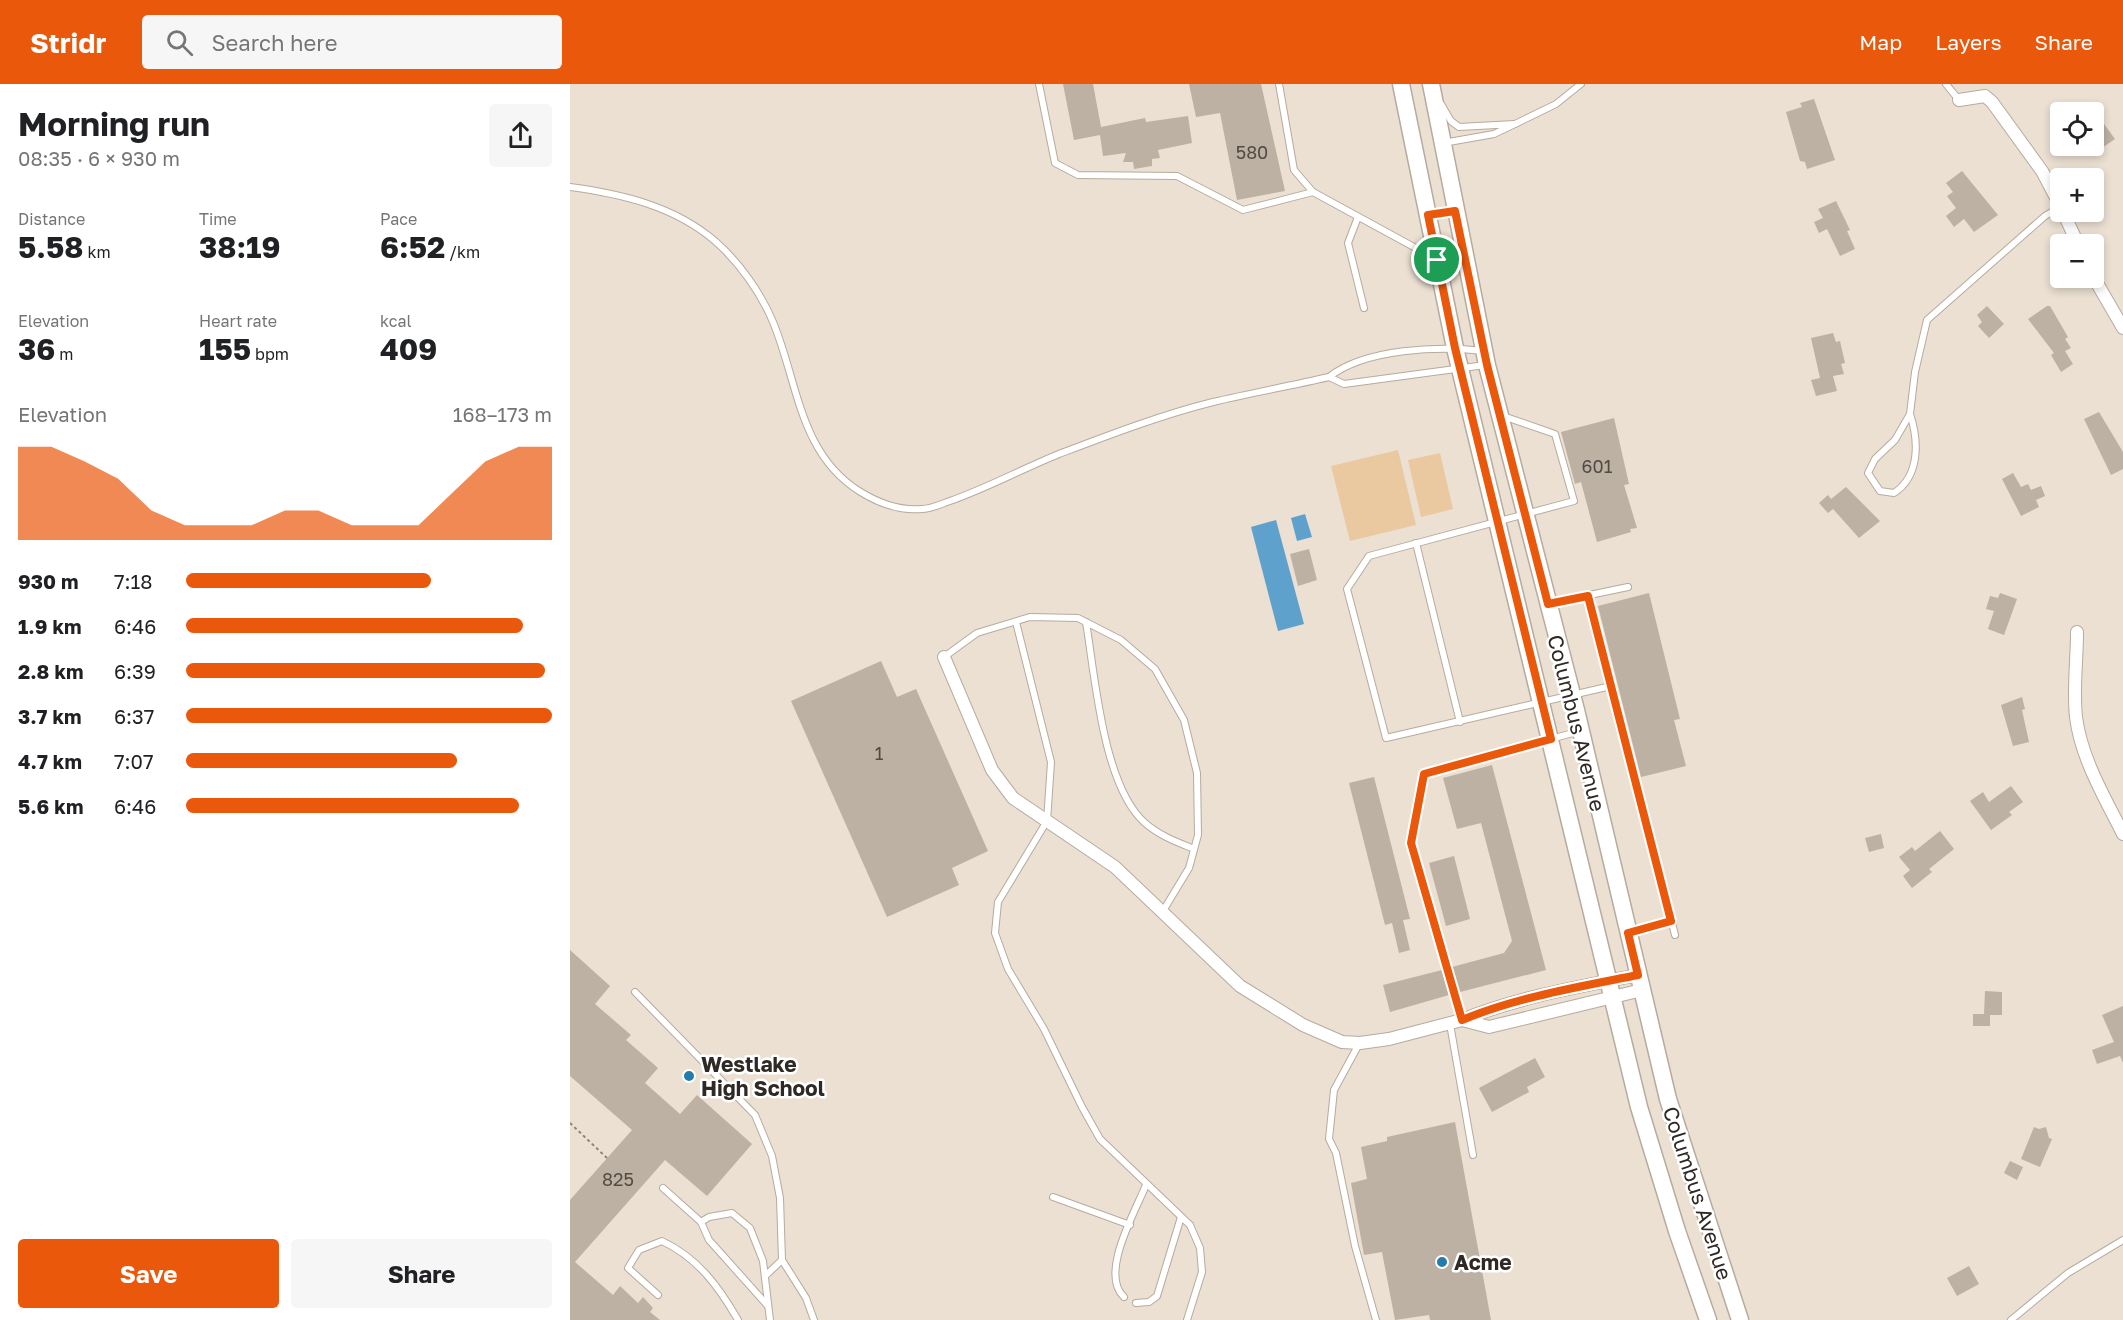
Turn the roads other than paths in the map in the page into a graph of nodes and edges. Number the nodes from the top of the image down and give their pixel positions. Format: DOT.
graph roads {
  1 [pos="1039,84"];
  2 [pos="1279,84"];
  3 [pos="1401,84"];
  4 [pos="1581,84"];
  5 [pos="1946,84"];
  6 [pos="1431,86"];
  7 [pos="1959,100"];
  8 [pos="1515,124"];
  9 [pos="1442,143"];
  10 [pos="2050,186"];
  11 [pos="570,187"];
  12 [pos="1313,192"];
  13 [pos="1455,211"];
  14 [pos="2050,213"];
  15 [pos="1428,215"];
  16 [pos="1358,217"];
  17 [pos="1437,260"];
  18 [pos="2100,288"];
  19 [pos="1364,309"];
  20 [pos="2123,328"];
  21 [pos="1455,348"];
  22 [pos="1486,358"];
  23 [pos="1460,368"];
  24 [pos="1329,377"];
  25 [pos="1910,414"];
  26 [pos="1500,415"];
  27 [pos="1525,514"];
  28 [pos="1498,520"];
  29 [pos="1416,543"];
  30 [pos="1628,587"];
  31 [pos="1588,596"];
  32 [pos="1548,604"];
  33 [pos="1016,621"];
  34 [pos="1086,622"];
  35 [pos="2077,633"];
  36 [pos="944,657"];
  37 [pos="1611,686"];
  38 [pos="1572,695"];
  39 [pos="1541,701"];
  40 [pos="1460,722"];
  41 [pos="1581,731"];
  42 [pos="1551,739"];
  43 [pos="1047,821"];
  44 [pos="2123,834"];
  45 [pos="1194,849"];
  46 [pos="1163,911"];
  47 [pos="1671,921"];
  48 [pos="1628,933"];
  49 [pos="1675,935"];
  50 [pos="1640,983"];
  51 [pos="1610,989"];
  52 [pos="635,992"];
  53 [pos="1456,1022"];
  54 [pos="1360,1043"];
  55 [pos="1473,1155"];
  56 [pos="1146,1185"];
  57 [pos="663,1188"];
  58 [pos="1053,1197"];
  59 [pos="1181,1217"];
  60 [pos="701,1222"];
  61 [pos="1130,1225"];
  62 [pos="2123,1240"];
  63 [pos="782,1260"];
  64 [pos="765,1276"];
  65 [pos="658,1295"];
  66 [pos="1124,1297"];
  67 [pos="1136,1303"];
  68 [pos="768,1306"];
  69 [pos="738,1320"];
  70 [pos="770,1320"];
  71 [pos="814,1320"];
  72 [pos="1187,1320"];
  73 [pos="1376,1320"];
  74 [pos="1708,1320"];
  75 [pos="1740,1320"];
  76 [pos="2011,1320"];
  1 -- 12 [label="lane"];
  2 -- 12 [label="lane"];
  3 -- 15 [label="street, Columbus Avenue"];
  4 -- 8 [label="lane"];
  5 -- 7 [label="lane"];
  6 -- 8 [label="lane"];
  6 -- 9 [label="street, Columbus Avenue"];
  7 -- 10 [label="street"];
  8 -- 9 [label="lane"];
  9 -- 13 [label="street, Columbus Avenue"];
  11 -- 24 [label="lane"];
  12 -- 16 [label="lane"];
  13 -- 15 [label="street"];
  13 -- 22 [label="street, Columbus Avenue"];
  14 -- 25 [label="lane"];
  15 -- 17 [label="street, Columbus Avenue"];
  16 -- 17 [label="lane"];
  16 -- 19 [label="lane"];
  17 -- 21 [label="street, Columbus Avenue"];
  18 -- 20 [label="street"];
  21 -- 22 [label="lane"];
  21 -- 23 [label="street, Columbus Avenue"];
  21 -- 24 [label="lane"];
  22 -- 23 [label="lane"];
  22 -- 26 [label="street, Columbus Avenue"];
  23 -- 24 [label="lane"];
  23 -- 28 [label="street, Columbus Avenue"];
  25 -- 25 [label="lane"];
  26 -- 27 [label="street, Columbus Avenue"];
  26 -- 27 [label="lane"];
  27 -- 28 [label="lane"];
  27 -- 32 [label="street, Columbus Avenue"];
  28 -- 29 [label="lane"];
  28 -- 39 [label="street, Columbus Avenue"];
  29 -- 40 [label="lane"];
  29 -- 40 [label="lane"];
  30 -- 31 [label="lane"];
  31 -- 32 [label="lane"];
  31 -- 37 [label="lane"];
  32 -- 38 [label="street, Columbus Avenue"];
  33 -- 34 [label="lane"];
  33 -- 36 [label="lane"];
  33 -- 43 [label="lane"];
  34 -- 45 [label="lane"];
  34 -- 45 [label="lane"];
  35 -- 44 [label="street"];
  36 -- 43 [label="street"];
  37 -- 38 [label="lane"];
  37 -- 47 [label="lane"];
  38 -- 39 [label="lane"];
  38 -- 41 [label="street, Columbus Avenue"];
  39 -- 40 [label="lane"];
  39 -- 42 [label="street, Columbus Avenue"];
  41 -- 42 [label="lane"];
  41 -- 48 [label="street, Columbus Avenue"];
  42 -- 51 [label="street, Columbus Avenue"];
  42 -- 53 [label="lane"];
  43 -- 46 [label="street"];
  43 -- 56 [label="lane"];
  45 -- 46 [label="lane"];
  46 -- 54 [label="street"];
  47 -- 48 [label="lane"];
  47 -- 49 [label="lane"];
  48 -- 50 [label="street, Columbus Avenue"];
  50 -- 51 [label="street"];
  50 -- 75 [label="street, Columbus Avenue"];
  51 -- 53 [label="street"];
  51 -- 53 [label="street"];
  51 -- 74 [label="street, Columbus Avenue"];
  52 -- 63 [label="lane"];
  53 -- 54 [label="street"];
  53 -- 55 [label="lane"];
  54 -- 73 [label="lane"];
  56 -- 59 [label="lane"];
  56 -- 61 [label="lane"];
  57 -- 60 [label="lane"];
  58 -- 61 [label="lane"];
  59 -- 67 [label="lane"];
  59 -- 72 [label="lane"];
  60 -- 64 [label="lane"];
  60 -- 68 [label="lane"];
  61 -- 66 [label="lane"];
  62 -- 76 [label="lane"];
  63 -- 64 [label="lane"];
  63 -- 71 [label="lane"];
  64 -- 68 [label="lane"];
  65 -- 69 [label="lane"];
  68 -- 70 [label="lane"];
}
